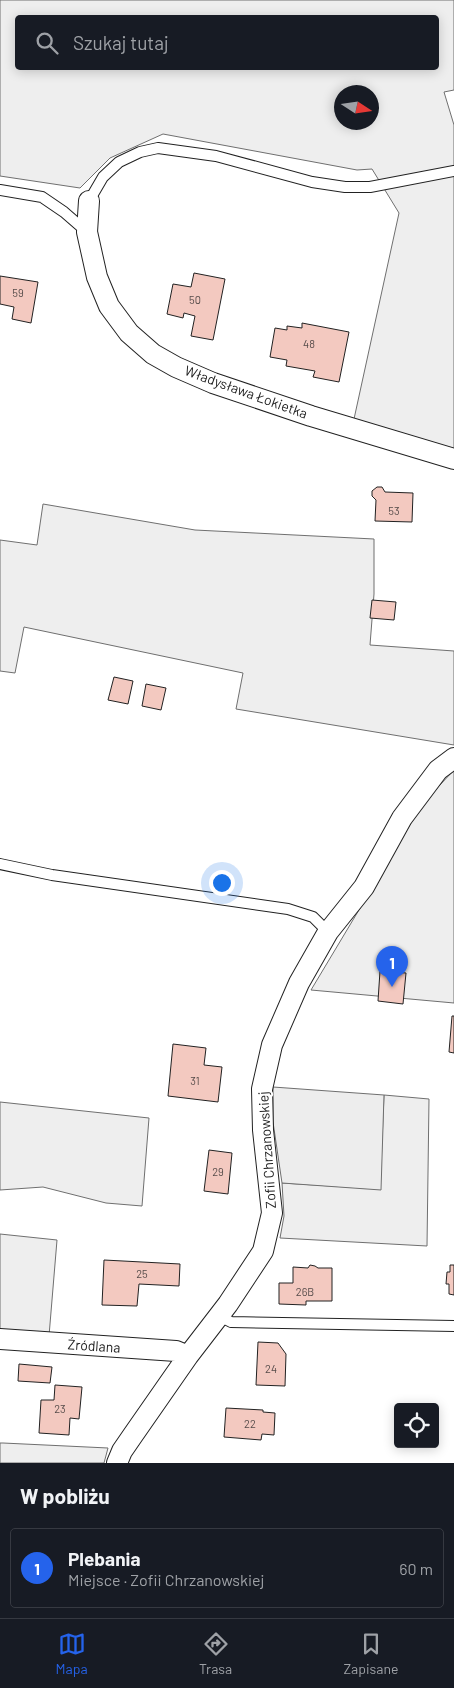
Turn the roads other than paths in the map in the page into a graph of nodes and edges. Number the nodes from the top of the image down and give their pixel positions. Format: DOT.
graph roads {
  1 [pos="454,171"];
  2 [pos="0,190"];
  3 [pos="88,201"];
  4 [pos="87,232"];
  5 [pos="454,459"];
  6 [pos="454,758"];
  7 [pos="0,864"];
  8 [pos="328,932"];
  9 [pos="219,1316"];
  10 [pos="454,1326"];
  11 [pos="0,1339"];
  12 [pos="188,1356"];
  13 [pos="117,1463"];
  1 -- 3 [label="lane, Władysława Łokietka"];
  2 -- 4 [label="lane"];
  3 -- 4 [label="street, Władysława Łokietka"];
  4 -- 5 [label="street, Władysława Łokietka"];
  6 -- 8 [label="street, Zofii Chrzanowskiej"];
  7 -- 8 [label="lane"];
  8 -- 9 [label="street, Zofii Chrzanowskiej"];
  9 -- 10 [label="lane"];
  9 -- 12 [label="street, Zofii Chrzanowskiej"];
  11 -- 12 [label="street, Źródlana"];
  12 -- 13 [label="street, Zofii Chrzanowskiej"];
}
